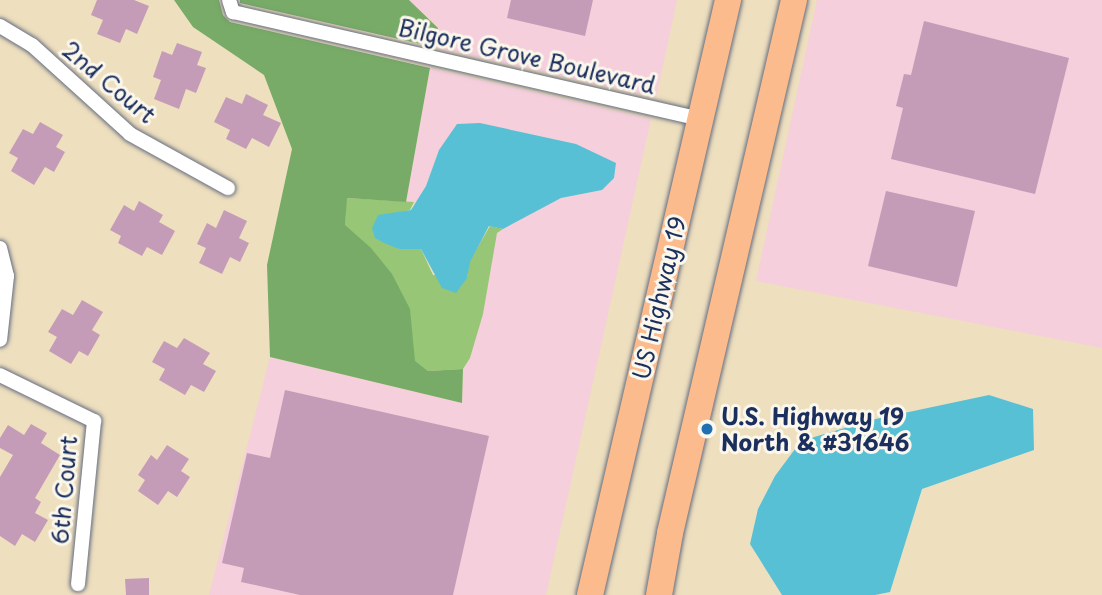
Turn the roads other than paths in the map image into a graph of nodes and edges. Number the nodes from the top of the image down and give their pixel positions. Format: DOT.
graph roads {
  1 [pos="229,0"];
  2 [pos="728,0"];
  3 [pos="794,0"];
  4 [pos="0,26"];
  5 [pos="701,119"];
  6 [pos="228,188"];
  7 [pos="0,248"];
  8 [pos="0,340"];
  9 [pos="0,375"];
  10 [pos="78,584"];
  11 [pos="590,595"];
  12 [pos="659,595"];
  1 -- 5 [label="street, Bilgore Grove Boulevard"];
  2 -- 5 [label="highway, US Highway 19"];
  3 -- 12 [label="highway"];
  4 -- 6 [label="street, 2nd Court"];
  5 -- 11 [label="highway, US Highway 19"];
  7 -- 8 [label="street"];
  9 -- 10 [label="street, 6th Court"];
}
